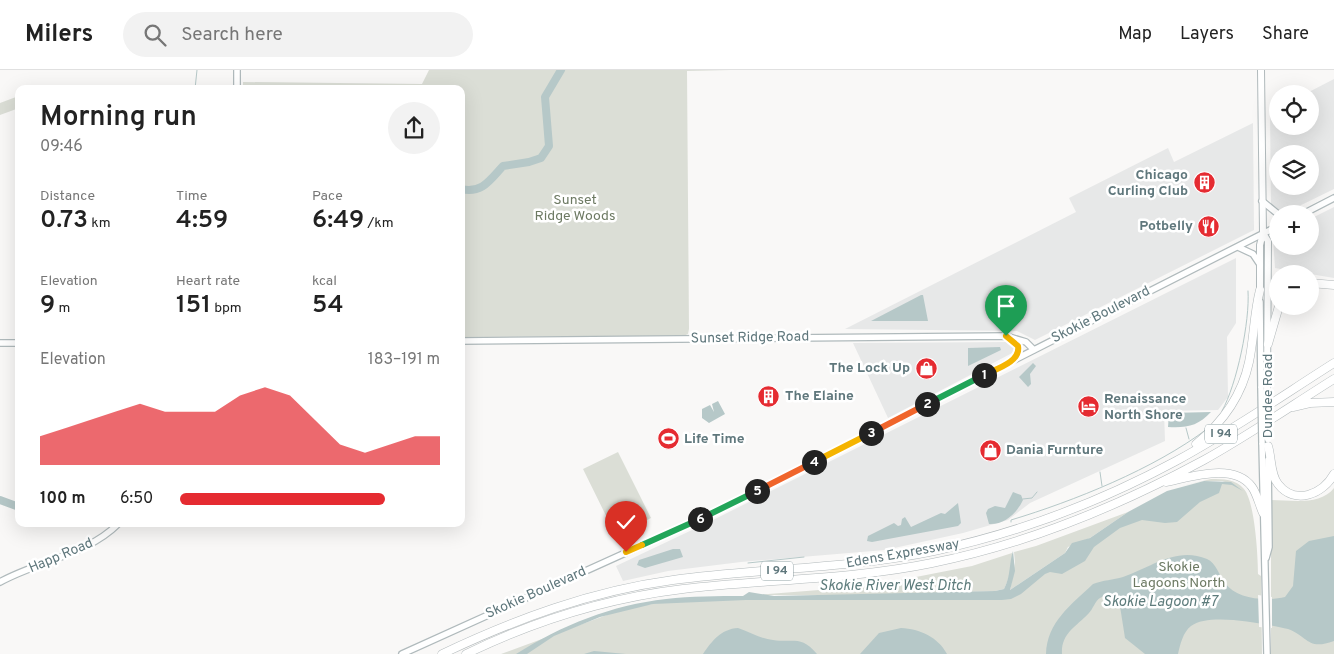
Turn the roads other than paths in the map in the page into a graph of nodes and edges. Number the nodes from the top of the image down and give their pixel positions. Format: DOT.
graph roads {
  1 [pos="237,70"];
  2 [pos="1261,70"];
  3 [pos="237,85"];
  4 [pos="1334,198"];
  5 [pos="1262,201"];
  6 [pos="1319,206"];
  7 [pos="1269,207"];
  8 [pos="1269,230"];
  9 [pos="1263,233"];
  10 [pos="1238,247"];
  11 [pos="1260,265"];
  12 [pos="1319,282"];
  13 [pos="1334,285"];
  14 [pos="1260,290"];
  15 [pos="1276,315"];
  16 [pos="1006,336"];
  17 [pos="465,340"];
  18 [pos="0,343"];
  19 [pos="15,343"];
  20 [pos="1268,344"];
  21 [pos="1034,350"];
  22 [pos="1014,360"];
  23 [pos="1334,363"];
  24 [pos="1334,379"];
  25 [pos="1264,386"];
  26 [pos="1334,402"];
  27 [pos="1287,409"];
  28 [pos="1266,443"];
  29 [pos="1176,461"];
  30 [pos="1334,474"];
  31 [pos="1159,483"];
  32 [pos="1262,513"];
  33 [pos="115,527"];
  34 [pos="1266,560"];
  35 [pos="0,582"];
  36 [pos="402,654"];
  37 [pos="442,654"];
  38 [pos="466,654"];
  39 [pos="1267,654"];
  1 -- 3 [label="main road"];
  2 -- 5 [label="main road, Dundee Road"];
  4 -- 6 [label="main road"];
  5 -- 7 [label="main road"];
  5 -- 9 [label="main road, Dundee Road"];
  8 -- 9 [label="main road, Skokie Boulevard"];
  9 -- 10 [label="main road, Skokie Boulevard"];
  9 -- 11 [label="main road, Dundee Road"];
  9 -- 20 [label="main road, Dundee Road"];
  10 -- 11 [label="main road"];
  10 -- 21 [label="main road, Skokie Boulevard"];
  11 -- 14 [label="main road, Dundee Road"];
  12 -- 13 [label="highway"];
  14 -- 25 [label="main road, Dundee Road"];
  14 -- 29 [label="highway"];
  15 -- 20 [label="highway"];
  16 -- 17 [label="main road, Sunset Ridge Road"];
  16 -- 21 [label="main road, Sunset Ridge Road"];
  16 -- 22 [label="main road"];
  18 -- 19 [label="main road"];
  20 -- 25 [label="main road, Dundee Road"];
  21 -- 22 [label="main road, Skokie Boulevard"];
  22 -- 36 [label="main road, Skokie Boulevard"];
  23 -- 29 [label="highway, Edens Expressway / I 94"];
  24 -- 27 [label="highway, Edens Expressway / I 94"];
  25 -- 28 [label="main road, Dundee Road, bridge"];
  26 -- 27 [label="highway"];
  27 -- 31 [label="highway, Edens Expressway / I 94"];
  28 -- 30 [label="highway"];
  28 -- 32 [label="main road, Dundee Road"];
  28 -- 34 [label="main road, Dundee Road"];
  29 -- 37 [label="highway, Edens Expressway / I 94"];
  31 -- 32 [label="highway"];
  31 -- 38 [label="highway, Edens Expressway / I 94"];
  32 -- 34 [label="main road, Dundee Road"];
  33 -- 35 [label="main road, Happ Road"];
  34 -- 39 [label="main road, Dundee Road"];
}
